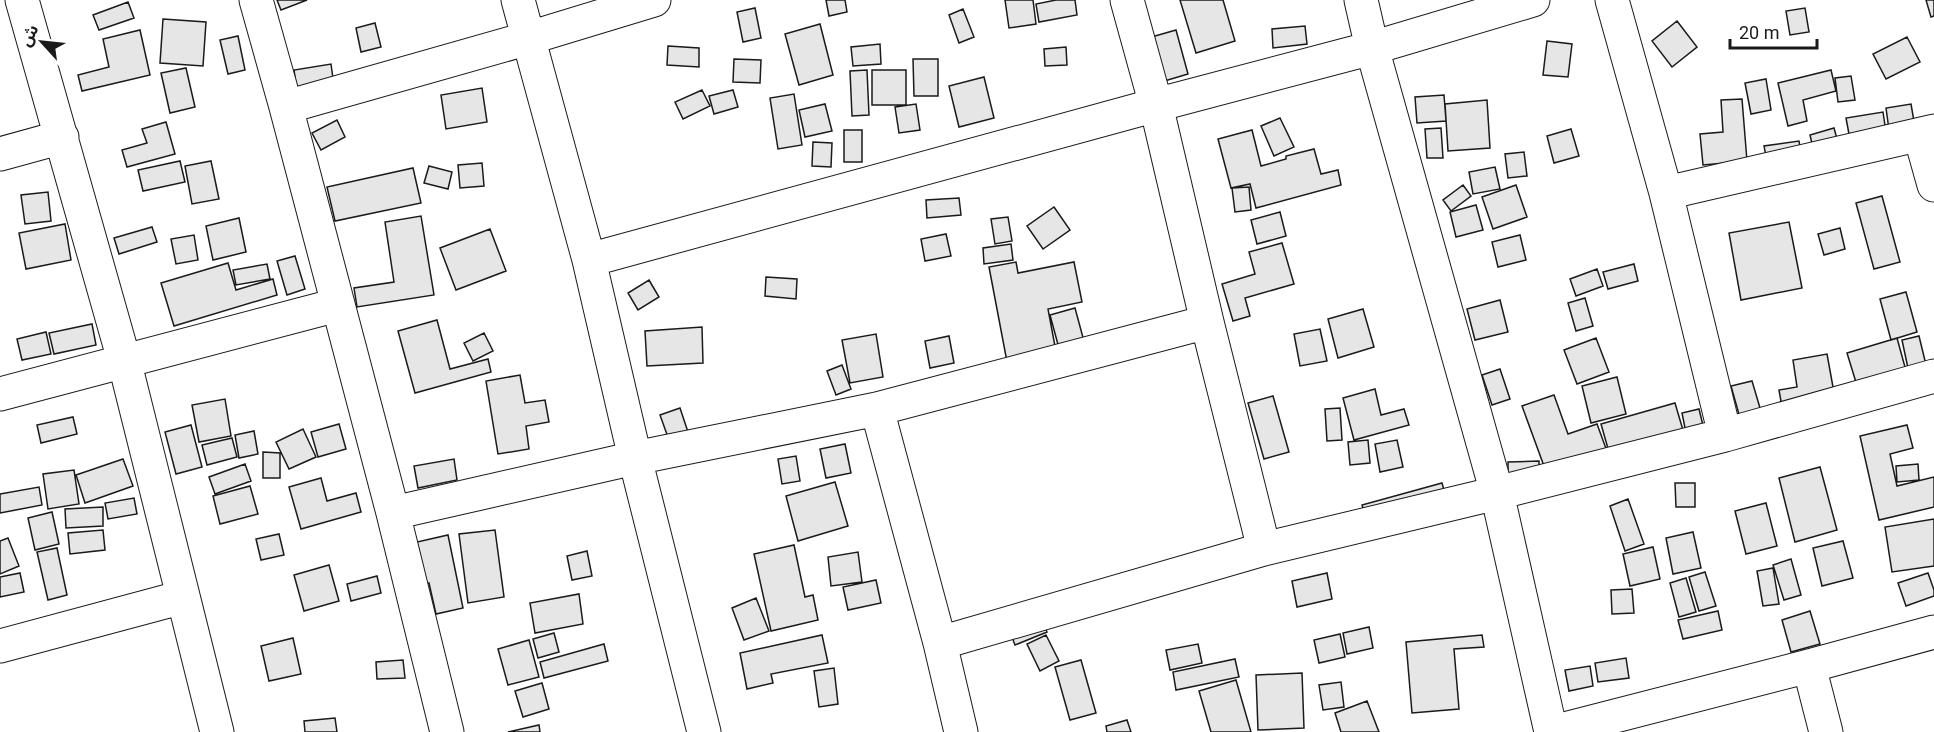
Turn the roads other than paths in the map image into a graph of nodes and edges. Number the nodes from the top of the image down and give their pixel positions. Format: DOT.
graph roads {
  1 [pos="22,0"];
  2 [pos="256,0"];
  3 [pos="518,0"];
  4 [pos="654,0"];
  5 [pos="1127,0"];
  6 [pos="1361,0"];
  7 [pos="1533,0"];
  8 [pos="1612,0"];
  9 [pos="529,38"];
  10 [pos="1372,48"];
  11 [pos="1156,105"];
  12 [pos="286,107"];
  13 [pos="1927,133"];
  14 [pos="62,137"];
  15 [pos="0,154"];
  16 [pos="1934,185"];
  17 [pos="1666,193"];
  18 [pos="589,260"];
  19 [pos="337,305"];
  20 [pos="1207,322"];
  21 [pos="124,360"];
  22 [pos="1934,376"];
  23 [pos="0,394"];
  24 [pos="877,409"];
  25 [pos="1725,435"];
  26 [pos="635,458"];
  27 [pos="1497,493"];
  28 [pos="393,513"];
  29 [pos="1264,549"];
  30 [pos="183,597"];
  31 [pos="1934,632"];
  32 [pos="940,643"];
  33 [pos="0,646"];
  34 [pos="1809,666"];
  35 [pos="1588,727"];
  36 [pos="217,732"];
  37 [pos="447,732"];
  38 [pos="704,732"];
  39 [pos="961,732"];
  40 [pos="1552,732"];
  41 [pos="1826,732"];
  1 -- 14 [label="street"];
  2 -- 12 [label="street"];
  3 -- 9 [label="street"];
  4 -- 9 [label="street"];
  5 -- 11 [label="street"];
  6 -- 10 [label="street"];
  7 -- 10 [label="street"];
  8 -- 17 [label="street"];
  9 -- 12 [label="street"];
  9 -- 18 [label="street"];
  10 -- 11 [label="street"];
  10 -- 27 [label="street"];
  11 -- 18 [label="street"];
  11 -- 20 [label="street"];
  12 -- 19 [label="street"];
  13 -- 16 [label="street"];
  13 -- 17 [label="street"];
  14 -- 15 [label="street"];
  14 -- 21 [label="street"];
  17 -- 25 [label="street"];
  18 -- 26 [label="street"];
  19 -- 21 [label="street"];
  19 -- 28 [label="street"];
  20 -- 24 [label="street"];
  20 -- 29 [label="street"];
  21 -- 23 [label="street"];
  21 -- 30 [label="street"];
  22 -- 25 [label="street"];
  24 -- 26 [label="street"];
  24 -- 32 [label="street"];
  25 -- 27 [label="street"];
  26 -- 28 [label="street"];
  26 -- 38 [label="street"];
  27 -- 29 [label="street"];
  27 -- 40 [label="street"];
  28 -- 37 [label="street"];
  29 -- 32 [label="street"];
  30 -- 33 [label="street"];
  30 -- 36 [label="street"];
  31 -- 34 [label="street"];
  32 -- 39 [label="street"];
  34 -- 35 [label="street"];
  34 -- 41 [label="street"];
  35 -- 40 [label="street"];
}
